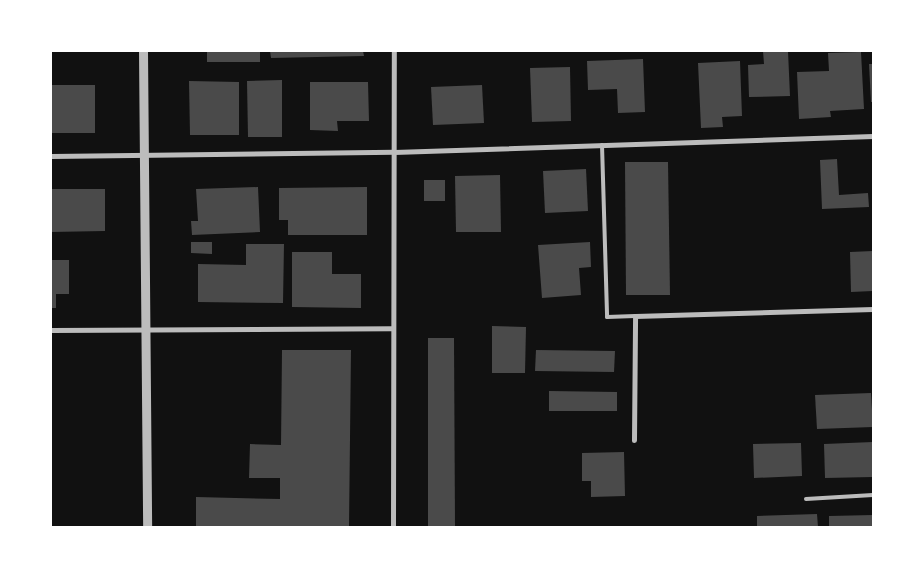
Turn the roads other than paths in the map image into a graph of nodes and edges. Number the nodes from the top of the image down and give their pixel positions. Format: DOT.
graph roads {
  1 [pos="144,51"];
  2 [pos="394,51"];
  3 [pos="873,136"];
  4 [pos="602,145"];
  5 [pos="394,152"];
  6 [pos="144,154"];
  7 [pos="51,156"];
  8 [pos="873,309"];
  9 [pos="635,316"];
  10 [pos="392,328"];
  11 [pos="146,329"];
  12 [pos="51,330"];
  13 [pos="634,440"];
  14 [pos="873,495"];
  15 [pos="806,498"];
  16 [pos="147,527"];
  17 [pos="393,527"];
  1 -- 6 [label="street"];
  2 -- 5 [label="street"];
  3 -- 4 [label="street"];
  4 -- 5 [label="street"];
  4 -- 9 [label="lane"];
  5 -- 6 [label="street"];
  5 -- 10 [label="street"];
  6 -- 7 [label="street"];
  6 -- 11 [label="street"];
  8 -- 9 [label="street"];
  9 -- 13 [label="street"];
  10 -- 11 [label="street"];
  10 -- 17 [label="street"];
  11 -- 12 [label="street"];
  11 -- 16 [label="street"];
  14 -- 15 [label="lane"];
}
